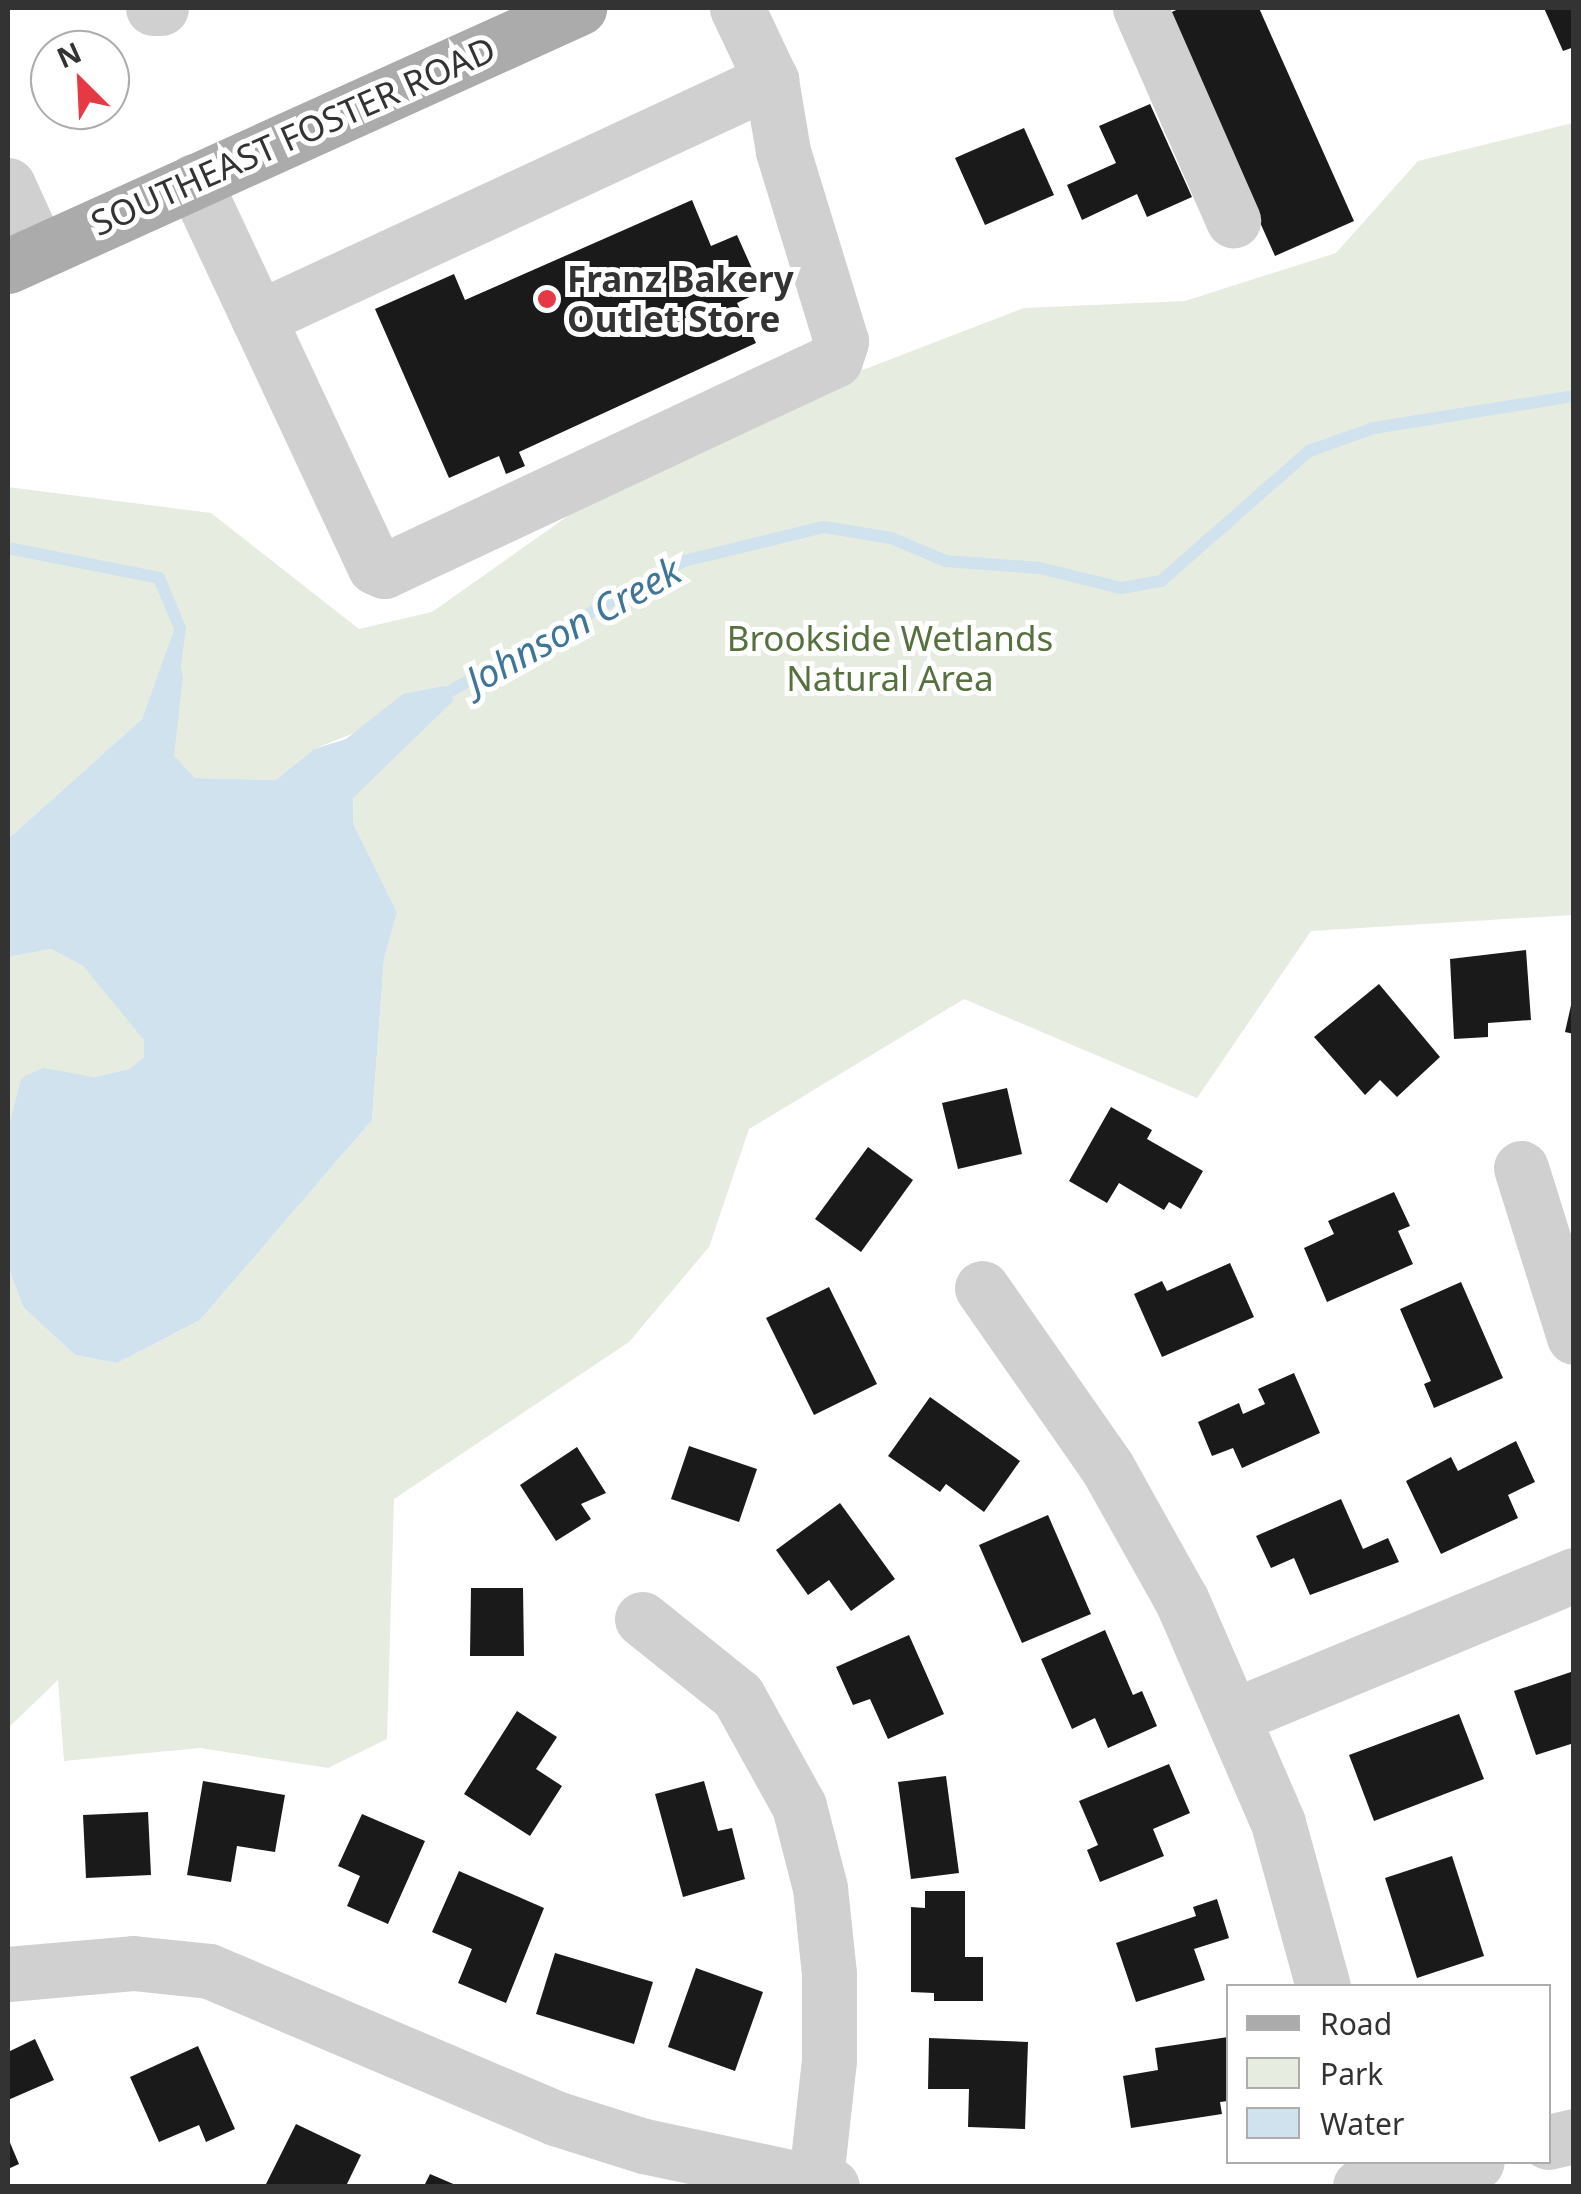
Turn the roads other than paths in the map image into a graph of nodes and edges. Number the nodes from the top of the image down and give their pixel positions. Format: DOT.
graph roads {
  1 [pos="579,8"];
  2 [pos="737,8"];
  3 [pos="1140,8"];
  4 [pos="771,80"];
  5 [pos="194,181"];
  6 [pos="8,186"];
  7 [pos="1232,220"];
  8 [pos="23,258"];
  9 [pos="258,318"];
  10 [pos="1521,1168"];
  11 [pos="982,1288"];
  12 [pos="1574,1336"];
  13 [pos="1574,1576"];
  14 [pos="642,1619"];
  15 [pos="1236,1715"];
  16 [pos="8,1974"];
  17 [pos="1323,1984"];
  18 [pos="1468,2164"];
  19 [pos="821,2185"];
  20 [pos="1363,2186"];
  1 -- 5 [label="main road, SOUTHEAST FOSTER ROAD"];
  2 -- 4 [label="street"];
  3 -- 7 [label="street"];
  4 -- 9 [label="street"];
  4 -- 9 [label="street"];
  5 -- 8 [label="main road, SOUTHEAST FOSTER ROAD"];
  5 -- 9 [label="street"];
  6 -- 8 [label="street"];
  10 -- 12 [label="street"];
  11 -- 15 [label="street"];
  13 -- 15 [label="street"];
  14 -- 19 [label="street"];
  15 -- 17 [label="street"];
  16 -- 19 [label="street"];
  18 -- 20 [label="street"];
}
